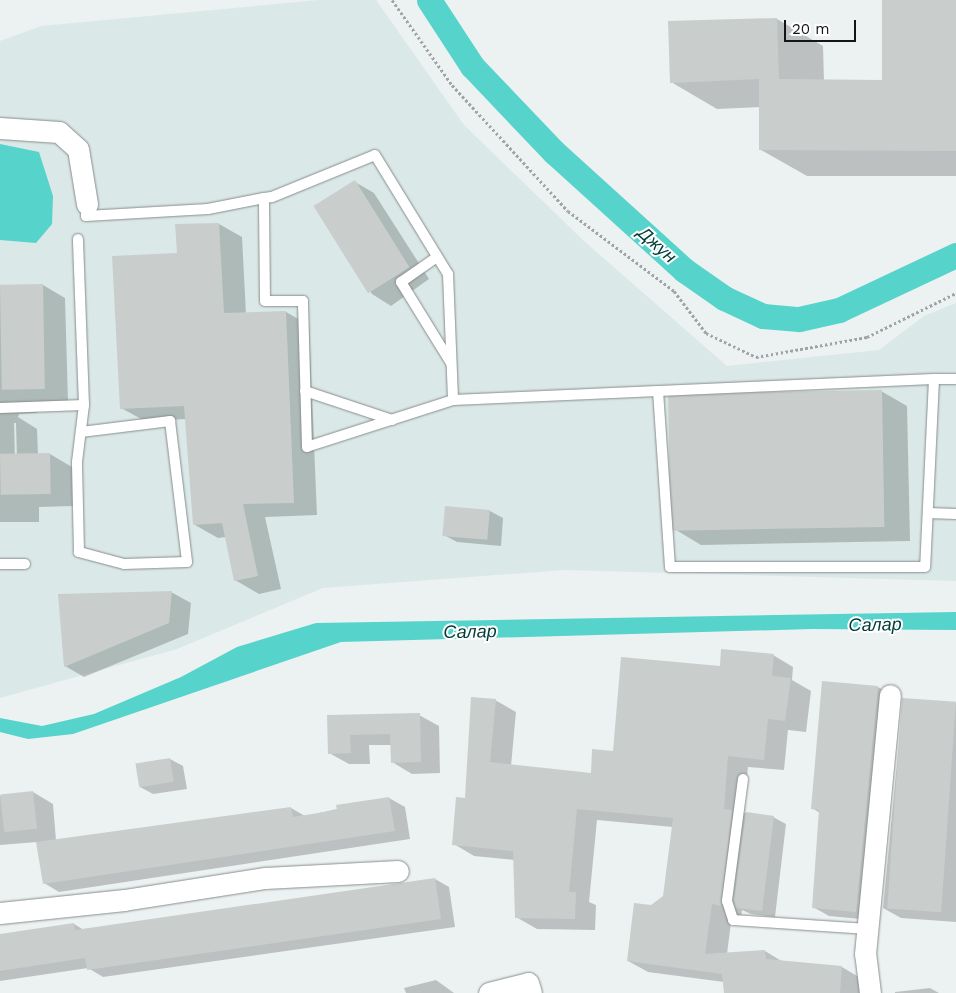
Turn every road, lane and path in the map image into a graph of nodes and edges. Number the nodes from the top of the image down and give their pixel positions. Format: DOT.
graph roads {
  1 [pos="392,0"];
  2 [pos="0,128"];
  3 [pos="264,198"];
  4 [pos="87,204"];
  5 [pos="78,239"];
  6 [pos="437,257"];
  7 [pos="956,293"];
  8 [pos="452,364"];
  9 [pos="934,379"];
  10 [pos="956,379"];
  11 [pos="305,391"];
  12 [pos="658,391"];
  13 [pos="453,400"];
  14 [pos="84,405"];
  15 [pos="0,408"];
  16 [pos="392,420"];
  17 [pos="81,432"];
  18 [pos="928,513"];
  19 [pos="956,514"];
  20 [pos="0,564"];
  21 [pos="25,564"];
  22 [pos="890,694"];
  23 [pos="743,780"];
  24 [pos="398,871"];
  25 [pos="0,913"];
  26 [pos="868,929"];
  27 [pos="489,993"];
  28 [pos="531,993"];
  29 [pos="870,993"];
  1 -- 7 [label="path"];
  2 -- 4 [label="street"];
  3 -- 4 [label="lane"];
  3 -- 6 [label="lane"];
  3 -- 11 [label="lane"];
  5 -- 14 [label="lane"];
  6 -- 8 [label="lane"];
  6 -- 8 [label="lane"];
  8 -- 13 [label="lane"];
  9 -- 10 [label="lane"];
  9 -- 12 [label="lane"];
  9 -- 18 [label="lane"];
  11 -- 16 [label="lane"];
  11 -- 16 [label="lane"];
  12 -- 13 [label="lane"];
  12 -- 18 [label="lane"];
  13 -- 16 [label="lane"];
  14 -- 15 [label="lane"];
  14 -- 17 [label="lane"];
  17 -- 17 [label="lane"];
  18 -- 19 [label="lane"];
  20 -- 21 [label="lane"];
  22 -- 26 [label="street"];
  23 -- 26 [label="lane"];
  24 -- 25 [label="street"];
  26 -- 29 [label="street"];
  27 -- 28 [label="street"];
}
